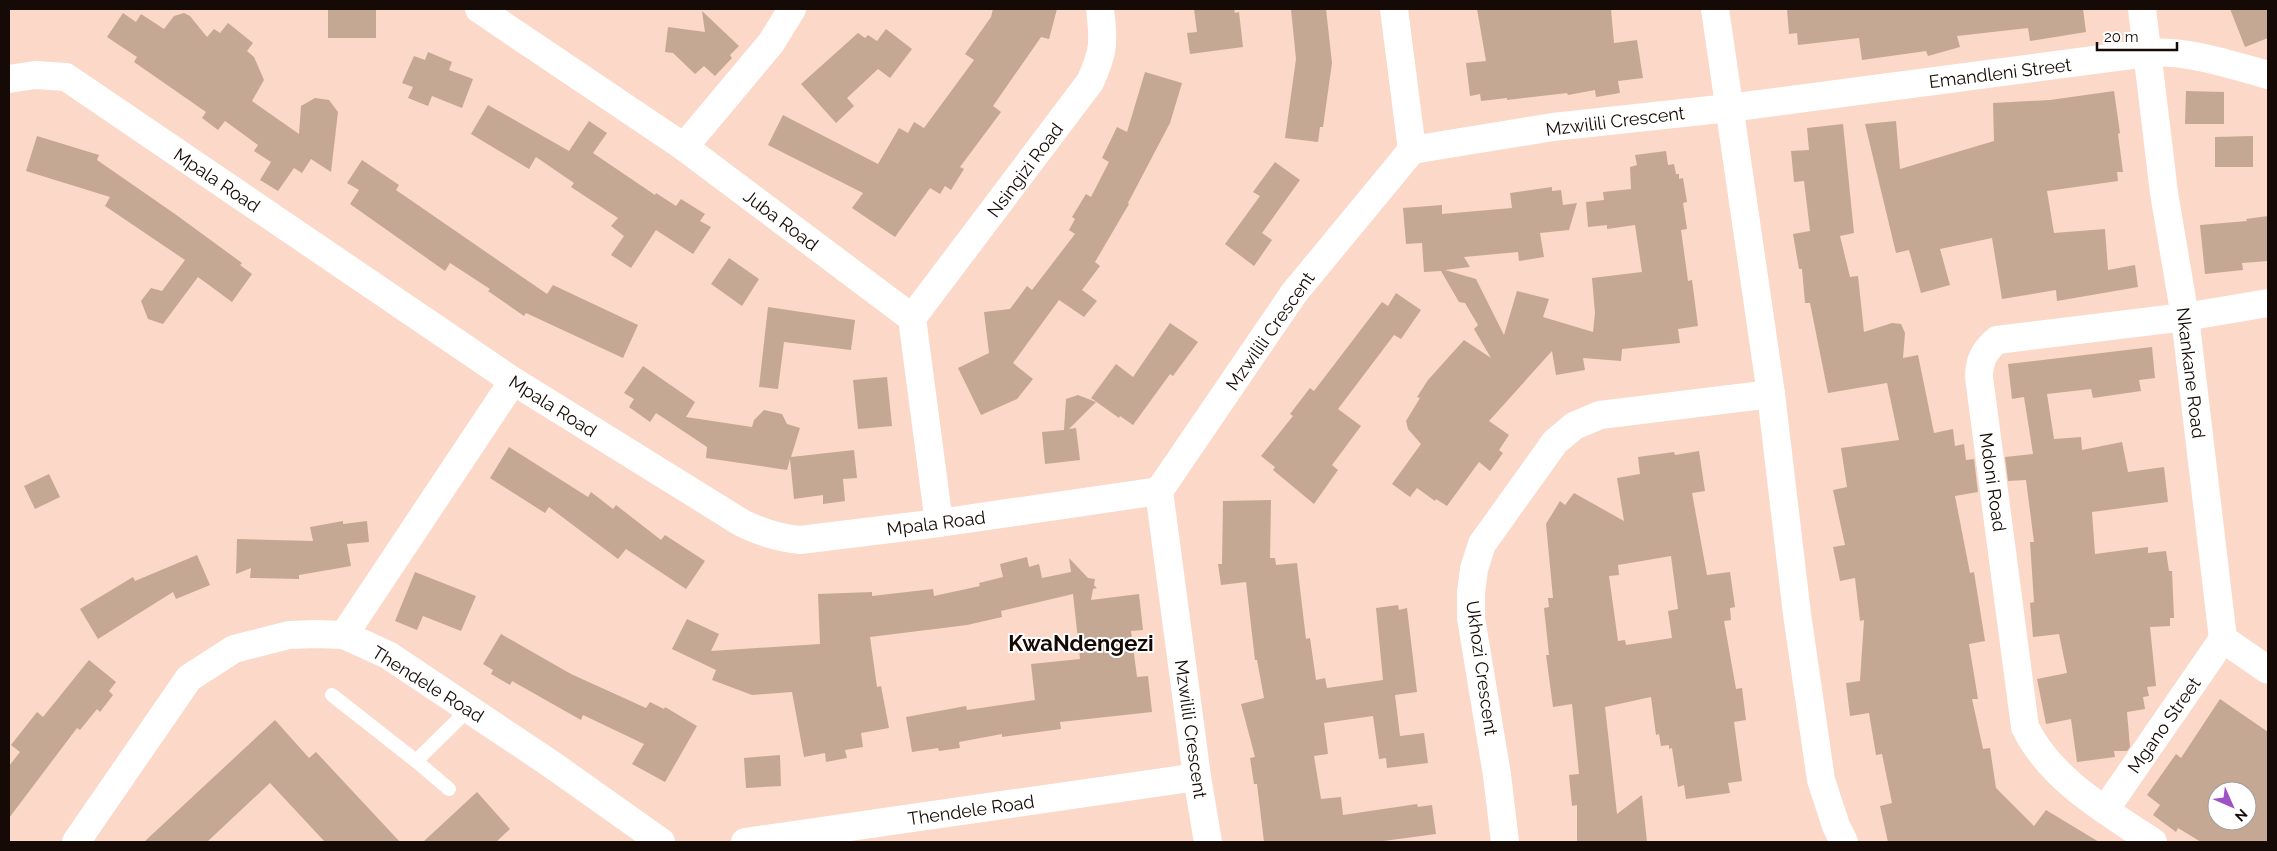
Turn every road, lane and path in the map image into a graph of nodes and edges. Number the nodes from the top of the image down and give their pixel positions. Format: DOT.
graph roads {
  1 [pos="479,9"];
  2 [pos="792,9"];
  3 [pos="1100,9"];
  4 [pos="1394,9"];
  5 [pos="1715,9"];
  6 [pos="2142,9"];
  7 [pos="2147,54"];
  8 [pos="2268,75"];
  9 [pos="9,80"];
  10 [pos="1729,108"];
  11 [pos="684,147"];
  12 [pos="1412,150"];
  13 [pos="2268,303"];
  14 [pos="2185,317"];
  15 [pos="912,318"];
  16 [pos="513,381"];
  17 [pos="1770,394"];
  18 [pos="1159,491"];
  19 [pos="939,523"];
  20 [pos="344,635"];
  21 [pos="2223,639"];
  22 [pos="2268,670"];
  23 [pos="332,695"];
  24 [pos="469,709"];
  25 [pos="416,761"];
  26 [pos="1197,778"];
  27 [pos="449,789"];
  28 [pos="2105,810"];
  29 [pos="76,842"];
  30 [pos="661,842"];
  31 [pos="745,842"];
  32 [pos="1208,842"];
  33 [pos="1506,842"];
  34 [pos="1844,842"];
  35 [pos="2153,842"];
  1 -- 11 [label="street, Juba Road"];
  2 -- 11 [label="street"];
  3 -- 15 [label="street, Nsingizi Road"];
  4 -- 12 [label="street"];
  5 -- 10 [label="street"];
  6 -- 7 [label="street, Nkankane Road"];
  7 -- 8 [label="street, Emandleni Street"];
  7 -- 10 [label="street, Emandleni Street"];
  7 -- 14 [label="street, Nkankane Road"];
  9 -- 16 [label="street, Mpala Road"];
  10 -- 12 [label="street, Mzwilili Crescent"];
  10 -- 17 [label="street"];
  11 -- 15 [label="street, Juba Road"];
  12 -- 18 [label="street, Mzwilili Crescent"];
  13 -- 14 [label="street, Mdoni Road"];
  14 -- 21 [label="street, Nkankane Road"];
  14 -- 28 [label="street, Mdoni Road"];
  15 -- 19 [label="street"];
  16 -- 19 [label="street, Mpala Road"];
  16 -- 20 [label="street"];
  17 -- 33 [label="street, Ukhozi Crescent"];
  17 -- 34 [label="street"];
  18 -- 19 [label="street, Mpala Road"];
  18 -- 26 [label="street, Mzwilili Crescent"];
  20 -- 24 [label="street, Thendele Road"];
  20 -- 29 [label="street, Thendele Road"];
  21 -- 22 [label="street"];
  21 -- 28 [label="street, Mgano Street"];
  23 -- 25 [label="lane"];
  24 -- 25 [label="lane"];
  24 -- 30 [label="street, Thendele Road"];
  25 -- 27 [label="lane"];
  26 -- 31 [label="street, Thendele Road"];
  26 -- 32 [label="street, Mzwilili Crescent"];
  28 -- 35 [label="street, Mdoni Road"];
}
